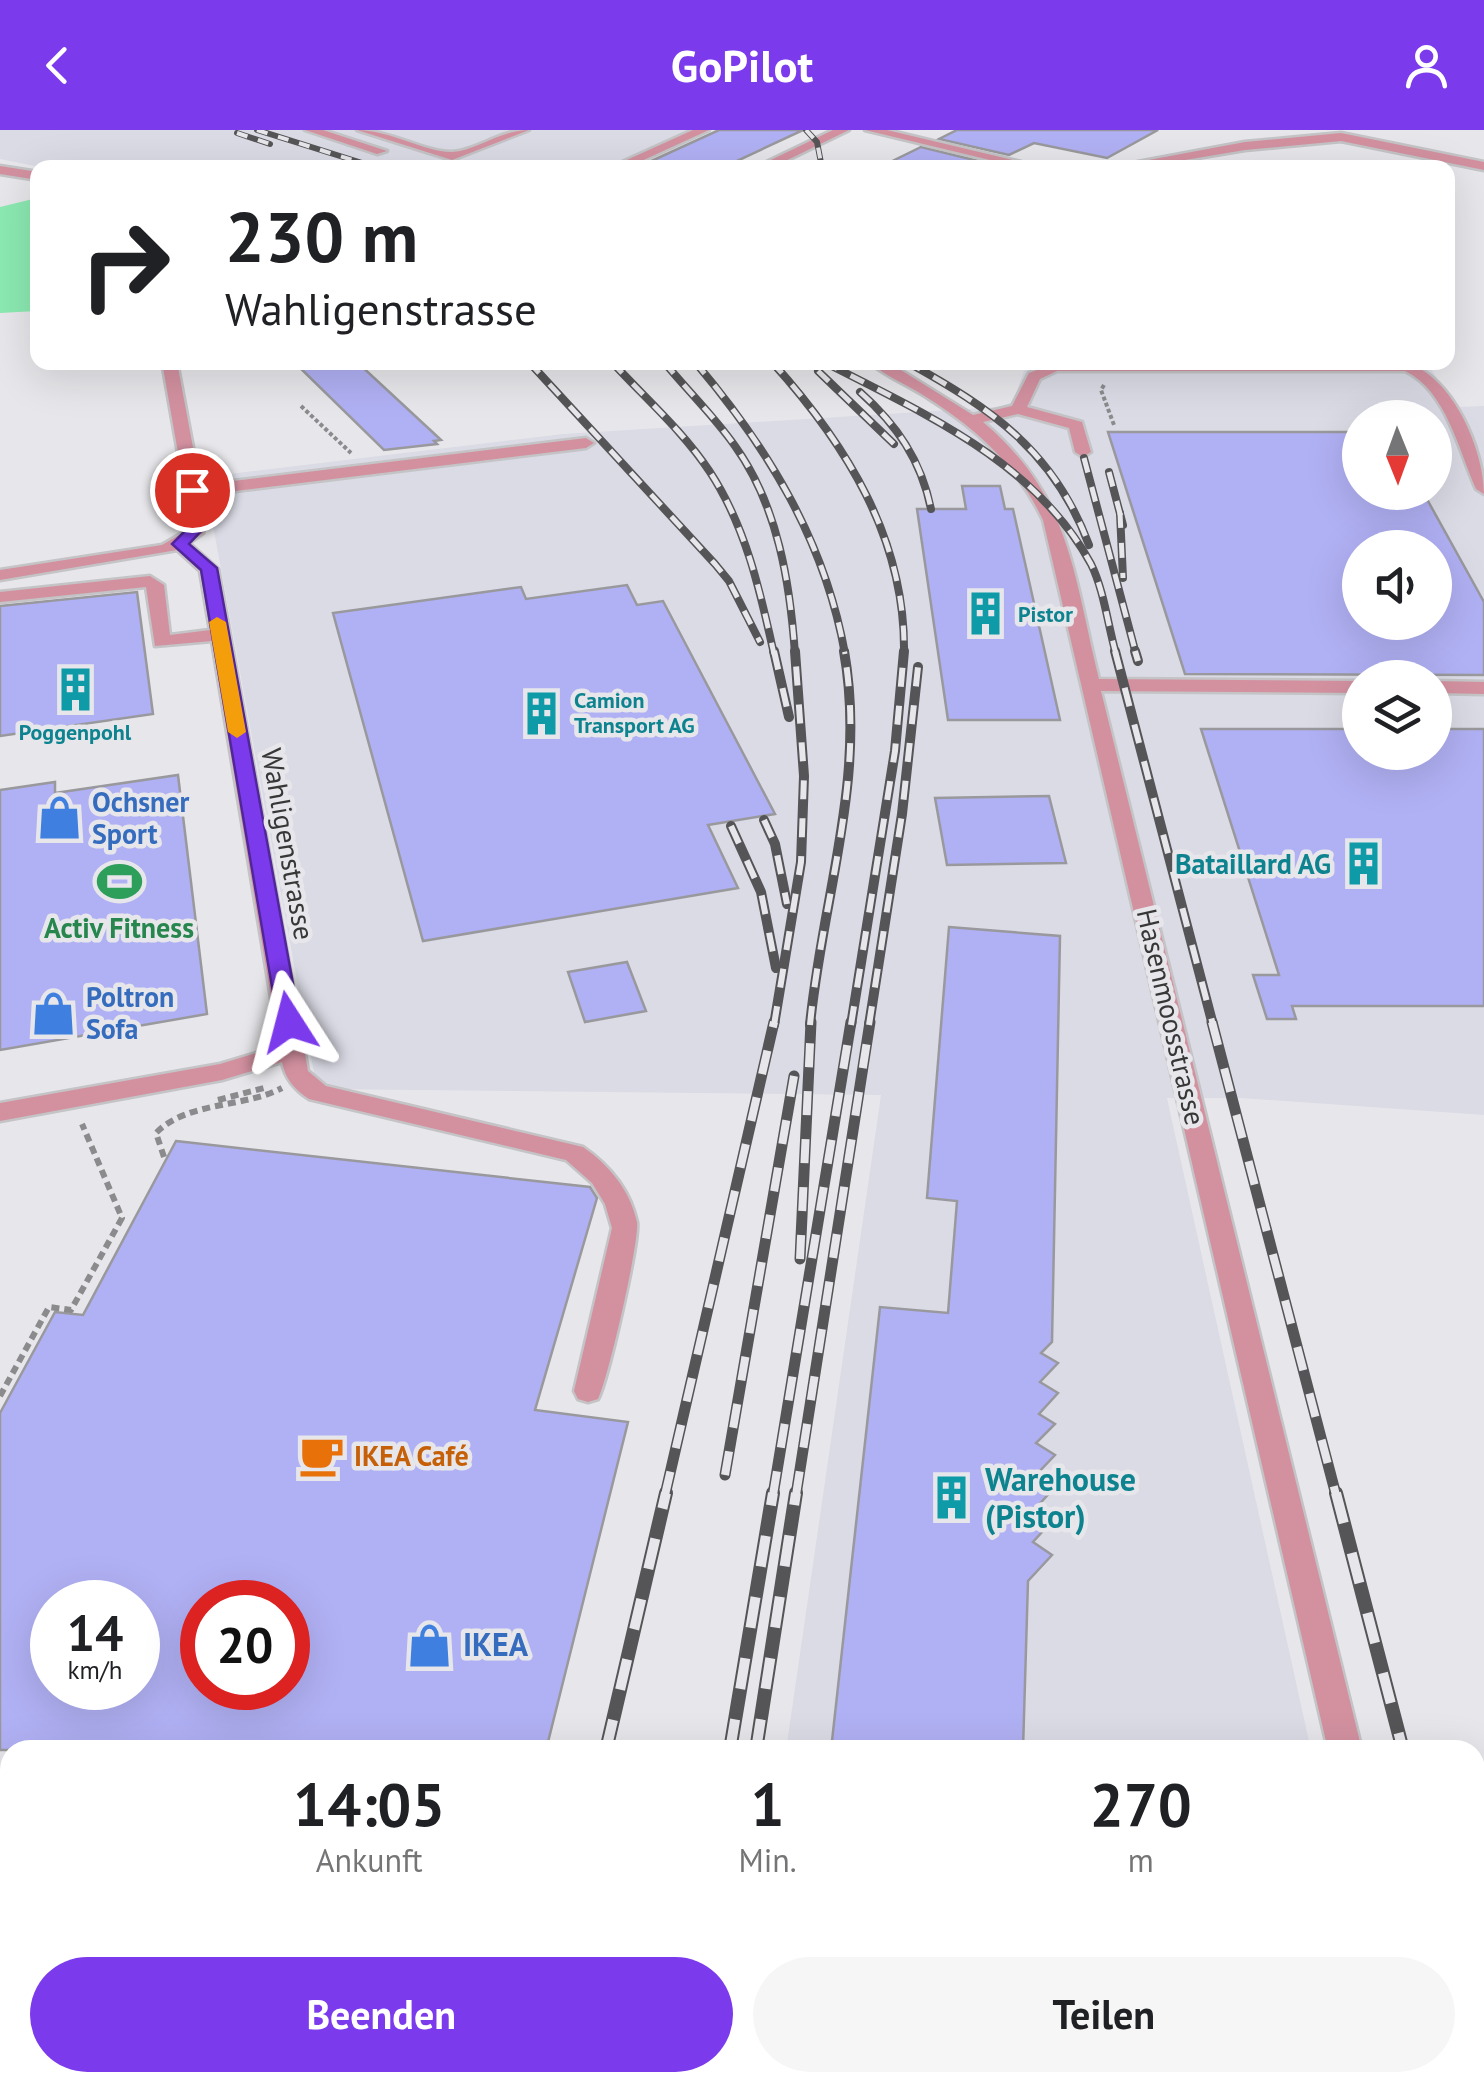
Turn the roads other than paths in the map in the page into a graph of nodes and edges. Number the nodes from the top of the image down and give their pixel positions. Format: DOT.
graph roads {
  1 [pos="311,130"];
  2 [pos="360,130"];
  3 [pos="523,130"];
  4 [pos="654,130"];
  5 [pos="703,130"];
  6 [pos="843,130"];
  7 [pos="872,130"];
  8 [pos="1346,133"];
  9 [pos="339,138"];
  10 [pos="686,138"];
  11 [pos="392,154"];
  12 [pos="634,160"];
  13 [pos="777,160"];
  14 [pos="1007,160"];
  15 [pos="1160,160"];
  16 [pos="1484,166"];
  17 [pos="0,170"];
  18 [pos="30,175"];
  19 [pos="170,370"];
  20 [pos="889,370"];
  21 [pos="1049,370"];
  22 [pos="1415,370"];
  23 [pos="1018,410"];
  24 [pos="970,420"];
  25 [pos="586,444"];
  26 [pos="1084,452"];
  27 [pos="192,490"];
  28 [pos="1484,490"];
  29 [pos="180,544"];
  30 [pos="0,575"];
  31 [pos="0,597"];
  32 [pos="219,634"];
  33 [pos="1092,685"];
  34 [pos="1342,687"];
  35 [pos="1452,688"];
  36 [pos="1484,688"];
  37 [pos="296,1062"];
  38 [pos="0,1112"];
  39 [pos="588,1391"];
  40 [pos="1344,1740"];
  1 -- 9 [label="street"];
  2 -- 3 [label="street"];
  2 -- 9 [label="street"];
  4 -- 10 [label="street"];
  5 -- 10 [label="street"];
  6 -- 13 [label="street"];
  7 -- 14 [label="street"];
  8 -- 15 [label="street"];
  8 -- 16 [label="street"];
  9 -- 11 [label="street"];
  10 -- 12 [label="street"];
  17 -- 18 [label="street"];
  19 -- 27 [label="street"];
  20 -- 24 [label="street, Hasenmoosstrasse"];
  21 -- 23 [label="street"];
  22 -- 28 [label="street"];
  23 -- 24 [label="street"];
  23 -- 26 [label="street"];
  24 -- 33 [label="street, Hasenmoosstrasse"];
  25 -- 27 [label="street"];
  27 -- 29 [label="street"];
  29 -- 30 [label="street"];
  29 -- 32 [label="street, Wahligenstrasse"];
  31 -- 32 [label="street"];
  32 -- 37 [label="street, Wahligenstrasse"];
  33 -- 34 [label="street"];
  33 -- 40 [label="street, Hasenmoosstrasse"];
  35 -- 36 [label="street"];
  37 -- 38 [label="street"];
  37 -- 39 [label="street"];
}
